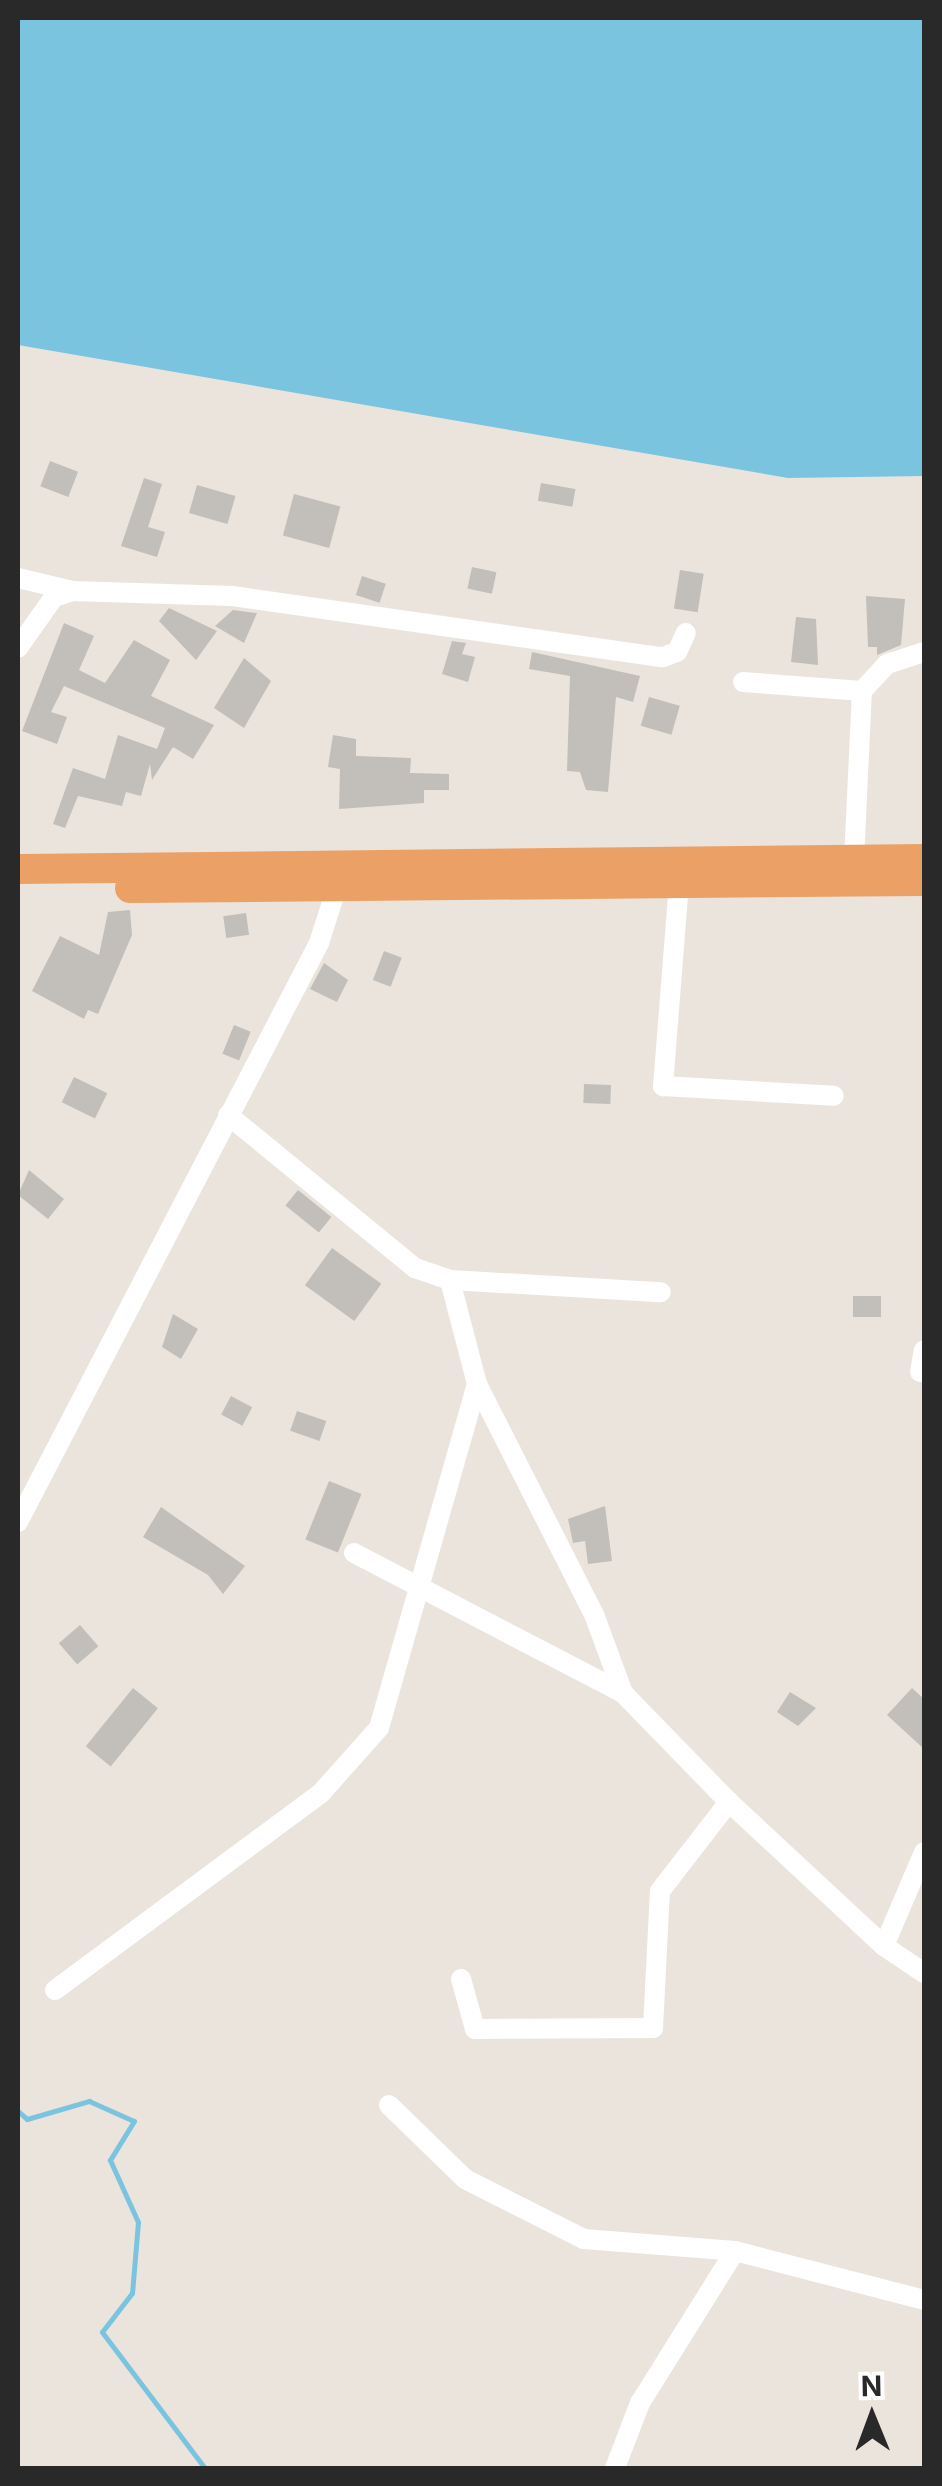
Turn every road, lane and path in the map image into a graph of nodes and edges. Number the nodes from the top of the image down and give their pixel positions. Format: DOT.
graph roads {
  1 [pos="18,578"];
  2 [pos="72,591"];
  3 [pos="686,633"];
  4 [pos="18,648"];
  5 [pos="924,652"];
  6 [pos="743,682"];
  7 [pos="862,690"];
  8 [pos="924,858"];
  9 [pos="854,860"];
  10 [pos="18,869"];
  11 [pos="340,876"];
  12 [pos="924,880"];
  13 [pos="679,883"];
  14 [pos="18,889"];
  15 [pos="834,1096"];
  16 [pos="228,1115"];
  17 [pos="450,1280"];
  18 [pos="661,1292"];
  19 [pos="924,1350"];
  20 [pos="920,1372"];
  21 [pos="478,1384"];
  22 [pos="18,1522"];
  23 [pos="354,1552"];
  24 [pos="423,1588"];
  25 [pos="623,1693"];
  26 [pos="729,1802"];
  27 [pos="924,1852"];
  28 [pos="884,1946"];
  29 [pos="924,1972"];
  30 [pos="461,1978"];
  31 [pos="55,1990"];
  32 [pos="388,2105"];
  33 [pos="735,2251"];
  34 [pos="924,2300"];
  35 [pos="615,2468"];
  1 -- 2 [label="street"];
  2 -- 3 [label="street"];
  2 -- 4 [label="street"];
  5 -- 7 [label="street"];
  6 -- 7 [label="street"];
  7 -- 9 [label="street"];
  8 -- 9 [label="highway"];
  9 -- 11 [label="highway"];
  10 -- 11 [label="highway"];
  11 -- 13 [label="highway"];
  11 -- 14 [label="highway"];
  11 -- 16 [label="street"];
  12 -- 13 [label="highway"];
  13 -- 15 [label="street"];
  16 -- 17 [label="street"];
  16 -- 22 [label="street"];
  17 -- 18 [label="street"];
  17 -- 21 [label="street"];
  19 -- 20 [label="street"];
  21 -- 24 [label="street"];
  21 -- 25 [label="street"];
  23 -- 24 [label="street"];
  24 -- 25 [label="street"];
  24 -- 31 [label="street"];
  25 -- 26 [label="street"];
  26 -- 28 [label="street"];
  26 -- 30 [label="street"];
  27 -- 28 [label="street"];
  28 -- 29 [label="street"];
  32 -- 33 [label="street"];
  33 -- 34 [label="street"];
  33 -- 35 [label="street"];
}
